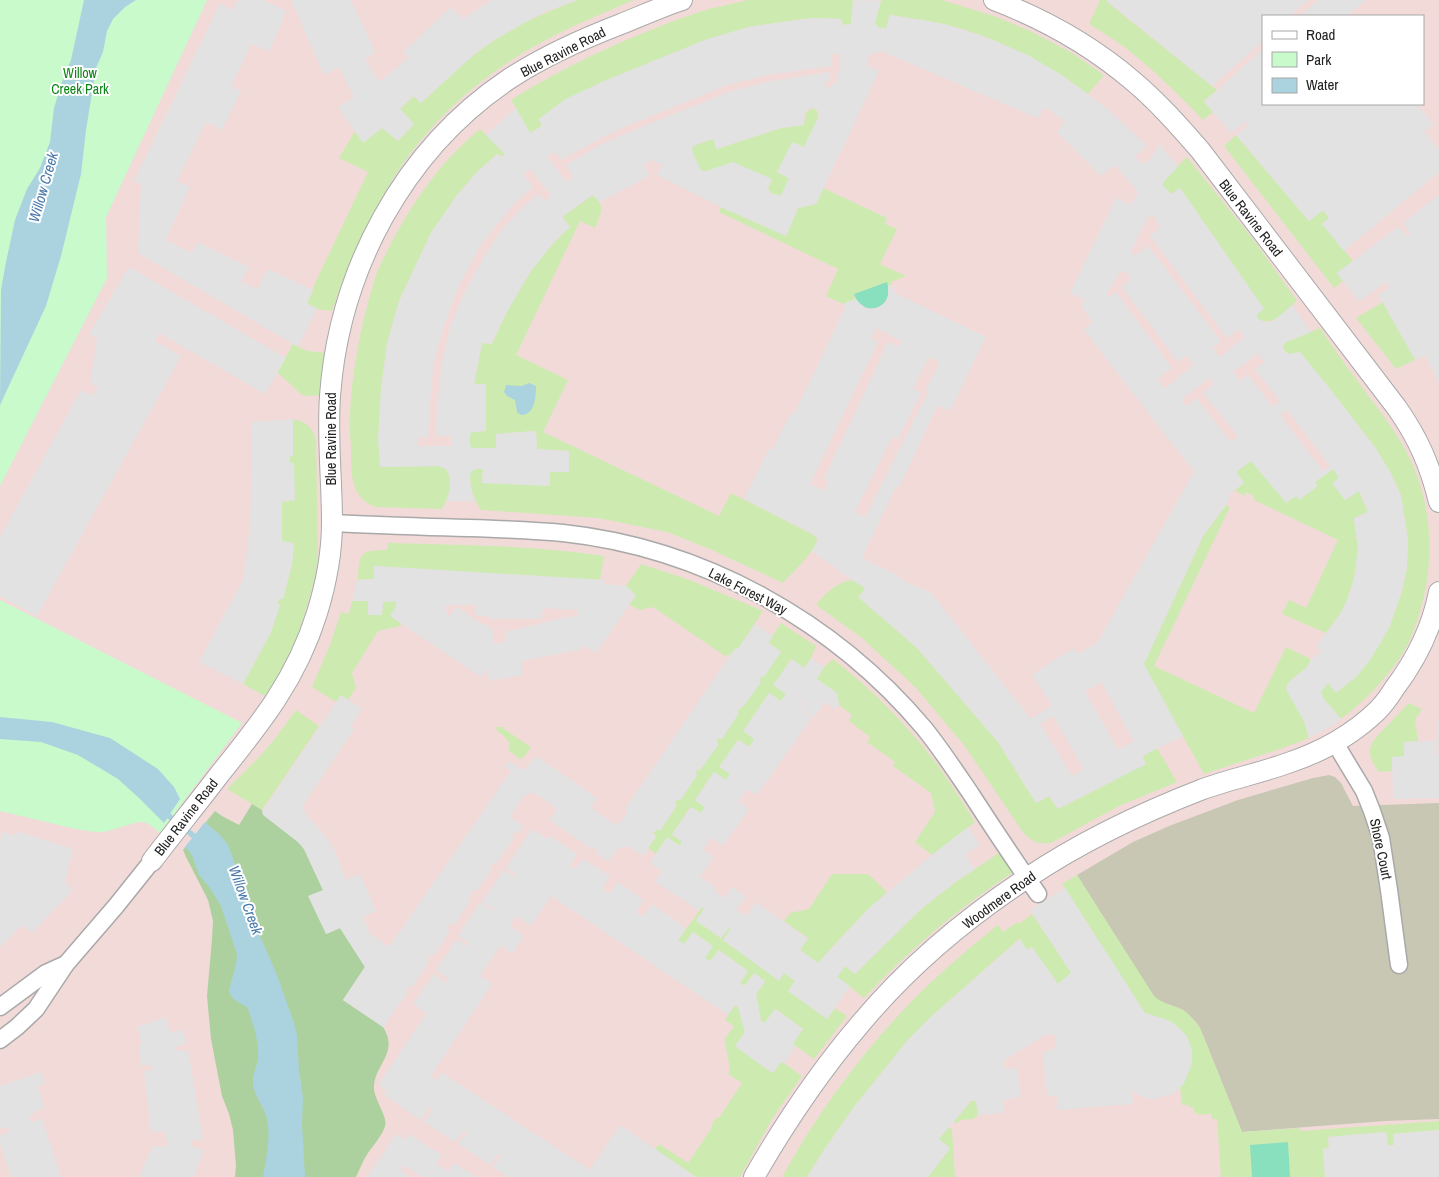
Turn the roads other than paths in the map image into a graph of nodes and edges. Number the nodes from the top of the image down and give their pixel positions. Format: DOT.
graph roads {
  1 [pos="682,0"];
  2 [pos="994,0"];
  3 [pos="1439,502"];
  4 [pos="332,523"];
  5 [pos="1439,592"];
  6 [pos="1335,743"];
  7 [pos="152,861"];
  8 [pos="1033,886"];
  9 [pos="66,964"];
  10 [pos="1399,965"];
  11 [pos="0,1007"];
  12 [pos="0,1040"];
  13 [pos="754,1177"];
  1 -- 4 [label="street, Blue Ravine Road"];
  2 -- 3 [label="street, Blue Ravine Road"];
  4 -- 7 [label="street, Blue Ravine Road"];
  4 -- 8 [label="street, Lake Forest Way"];
  5 -- 6 [label="street"];
  6 -- 8 [label="street, Woodmere Road"];
  6 -- 10 [label="street, Shore Court"];
  7 -- 9 [label="street, Blue Ravine Road"];
  8 -- 13 [label="street, Woodmere Road"];
  9 -- 11 [label="street, Blue Ravine Road"];
  9 -- 12 [label="street, Blue Ravine Road"];
}
